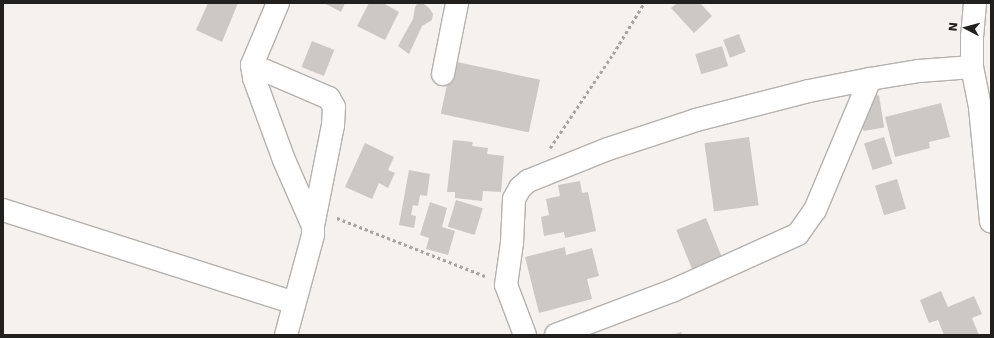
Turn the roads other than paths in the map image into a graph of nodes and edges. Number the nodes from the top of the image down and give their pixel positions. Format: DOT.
graph roads {
  1 [pos="278,3"];
  2 [pos="457,3"];
  3 [pos="975,3"];
  4 [pos="252,65"];
  5 [pos="972,67"];
  6 [pos="443,74"];
  7 [pos="870,79"];
  8 [pos="3,210"];
  9 [pos="314,218"];
  10 [pos="991,221"];
  11 [pos="294,303"];
  12 [pos="286,335"];
  13 [pos="525,335"];
  14 [pos="556,335"];
  1 -- 4 [label="street"];
  2 -- 6 [label="street"];
  3 -- 5 [label="street"];
  4 -- 9 [label="street"];
  4 -- 9 [label="street"];
  5 -- 7 [label="street"];
  5 -- 10 [label="street"];
  7 -- 13 [label="street"];
  7 -- 14 [label="street"];
  8 -- 11 [label="street"];
  9 -- 11 [label="street"];
  11 -- 12 [label="street"];
}
